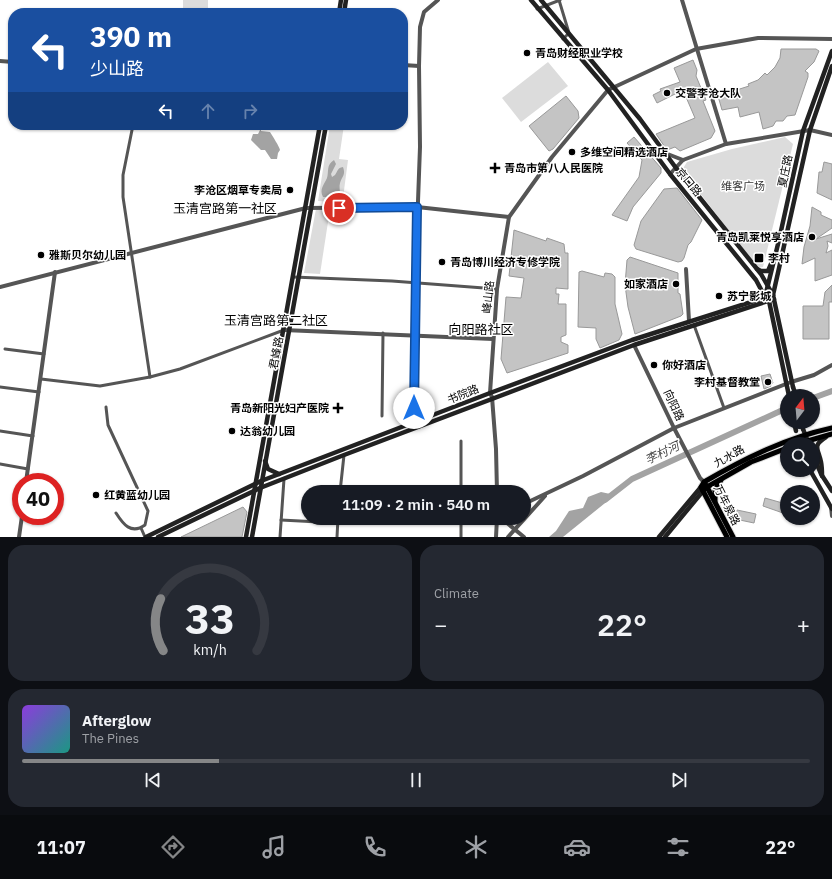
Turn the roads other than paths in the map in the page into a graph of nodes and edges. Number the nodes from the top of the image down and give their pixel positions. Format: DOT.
graph roads {
  1 [pos="438,0"];
  2 [pos="531,0"];
  3 [pos="541,0"];
  4 [pos="559,0"];
  5 [pos="682,0"];
  6 [pos="545,6"];
  7 [pos="537,9"];
  8 [pos="569,33"];
  9 [pos="563,39"];
  10 [pos="832,39"];
  11 [pos="696,49"];
  12 [pos="832,51"];
  13 [pos="408,65"];
  14 [pos="419,66"];
  15 [pos="832,66"];
  16 [pos="615,87"];
  17 [pos="608,90"];
  18 [pos="131,130"];
  19 [pos="319,130"];
  20 [pos="325,130"];
  21 [pos="810,130"];
  22 [pos="803,131"];
  23 [pos="832,134"];
  24 [pos="726,144"];
  25 [pos="665,153"];
  26 [pos="683,160"];
  27 [pos="676,168"];
  28 [pos="670,174"];
  29 [pos="311,207"];
  30 [pos="417,207"];
  31 [pos="306,208"];
  32 [pos="509,217"];
  33 [pos="132,252"];
  34 [pos="774,259"];
  35 [pos="756,268"];
  36 [pos="686,269"];
  37 [pos="55,272"];
  38 [pos="293,277"];
  39 [pos="299,277"];
  40 [pos="415,283"];
  41 [pos="768,286"];
  42 [pos="0,287"];
  43 [pos="497,289"];
  44 [pos="765,296"];
  45 [pos="772,298"];
  46 [pos="689,321"];
  47 [pos="694,325"];
  48 [pos="290,329"];
  49 [pos="284,330"];
  50 [pos="383,333"];
  51 [pos="414,334"];
  52 [pos="494,339"];
  53 [pos="633,342"];
  54 [pos="5,348"];
  55 [pos="44,354"];
  56 [pos="832,365"];
  57 [pos="150,377"];
  58 [pos="41,379"];
  59 [pos="790,385"];
  60 [pos="0,387"];
  61 [pos="790,389"];
  62 [pos="792,389"];
  63 [pos="39,392"];
  64 [pos="491,395"];
  65 [pos="106,407"];
  66 [pos="724,408"];
  67 [pos="382,416"];
  68 [pos="414,422"];
  69 [pos="414,428"];
  70 [pos="832,428"];
  71 [pos="796,429"];
  72 [pos="675,430"];
  73 [pos="0,431"];
  74 [pos="804,431"];
  75 [pos="797,434"];
  76 [pos="830,435"];
  77 [pos="33,436"];
  78 [pos="798,437"];
  79 [pos="806,437"];
  80 [pos="820,438"];
  81 [pos="461,441"];
  82 [pos="780,451"];
  83 [pos="344,455"];
  84 [pos="265,461"];
  85 [pos="0,464"];
  86 [pos="28,469"];
  87 [pos="820,471"];
  88 [pos="27,473"];
  89 [pos="282,476"];
  90 [pos="822,476"];
  91 [pos="814,477"];
  92 [pos="722,478"];
  93 [pos="702,480"];
  94 [pos="261,481"];
  95 [pos="255,485"];
  96 [pos="341,485"];
  97 [pos="461,485"];
  98 [pos="497,485"];
  99 [pos="260,488"];
  100 [pos="704,488"];
  101 [pos="832,491"];
  102 [pos="254,492"];
  103 [pos="547,493"];
  104 [pos="531,501"];
  105 [pos="715,504"];
  106 [pos="831,508"];
  107 [pos="116,514"];
  108 [pos="832,516"];
  109 [pos="281,520"];
  110 [pos="301,521"];
  111 [pos="21,525"];
  112 [pos="338,525"];
  113 [pos="461,525"];
  114 [pos="497,525"];
  115 [pos="510,525"];
  116 [pos="141,528"];
  117 [pos="515,529"];
  118 [pos="19,537"];
  119 [pos="146,537"];
  120 [pos="158,537"];
  121 [pos="246,537"];
  122 [pos="252,537"];
  123 [pos="280,537"];
  124 [pos="337,537"];
  125 [pos="461,537"];
  126 [pos="496,537"];
  127 [pos="508,537"];
  128 [pos="524,537"];
  129 [pos="659,537"];
  130 [pos="665,537"];
  131 [pos="727,537"];
  132 [pos="732,537"];
  1 -- 14 [label="street"];
  2 -- 7 [label="main road, 京口路"];
  3 -- 6 [label="main road, 京口路"];
  4 -- 6 [label="street"];
  4 -- 8 [label="street"];
  5 -- 11 [label="street"];
  6 -- 7 [label="street"];
  6 -- 8 [label="main road, 京口路"];
  7 -- 9 [label="main road, 京口路"];
  8 -- 9 [label="street"];
  8 -- 16 [label="main road, 京口路"];
  9 -- 17 [label="main road, 京口路"];
  10 -- 11 [label="street"];
  11 -- 16 [label="street"];
  11 -- 24 [label="street"];
  12 -- 22 [label="main road, 夏庄路"];
  13 -- 14 [label="street"];
  14 -- 30 [label="street"];
  15 -- 21 [label="main road, 夏庄路"];
  16 -- 17 [label="street"];
  16 -- 25 [label="main road, 京口路"];
  17 -- 28 [label="main road, 京口路"];
  17 -- 32 [label="street, 峰山路"];
  18 -- 33 [label="street"];
  19 -- 31 [label="main road, 君峰路"];
  20 -- 29 [label="main road, 君峰路"];
  21 -- 22 [label="street"];
  21 -- 23 [label="street"];
  21 -- 45 [label="main road, 夏庄路"];
  22 -- 24 [label="street"];
  22 -- 34 [label="main road, 夏庄路"];
  24 -- 26 [label="street"];
  25 -- 26 [label="street"];
  25 -- 27 [label="main road, 京口路"];
  26 -- 27 [label="street"];
  27 -- 28 [label="street"];
  27 -- 35 [label="main road, 京口路"];
  28 -- 44 [label="main road, 京口路"];
  29 -- 30 [label="street"];
  29 -- 31 [label="street"];
  29 -- 39 [label="main road, 君峰路"];
  30 -- 32 [label="street"];
  30 -- 40 [label="street"];
  31 -- 33 [label="street"];
  31 -- 38 [label="main road, 君峰路"];
  32 -- 43 [label="street, 峰山路"];
  33 -- 37 [label="street"];
  33 -- 57 [label="street"];
  34 -- 35 [label="main road"];
  34 -- 41 [label="main road, 夏庄路"];
  35 -- 41 [label="main road, 京口路"];
  36 -- 46 [label="street"];
  37 -- 42 [label="street"];
  37 -- 55 [label="street"];
  38 -- 39 [label="street"];
  38 -- 49 [label="main road, 君峰路"];
  39 -- 40 [label="street"];
  39 -- 48 [label="main road, 君峰路"];
  40 -- 43 [label="street"];
  40 -- 51 [label="street"];
  41 -- 44 [label="main road, 夏庄路"];
  41 -- 45 [label="main road, 京口路"];
  43 -- 52 [label="street, 峰山路"];
  44 -- 45 [label="main road, 书院路"];
  44 -- 46 [label="main road, 书院路"];
  45 -- 47 [label="main road, 书院路"];
  45 -- 59 [label="main road, 京口路"];
  46 -- 53 [label="main road, 书院路"];
  47 -- 53 [label="main road, 书院路"];
  47 -- 66 [label="street"];
  48 -- 49 [label="street"];
  48 -- 50 [label="street"];
  48 -- 84 [label="main road, 君峰路"];
  49 -- 57 [label="street"];
  49 -- 95 [label="main road, 君峰路"];
  50 -- 51 [label="street"];
  50 -- 67 [label="street"];
  51 -- 52 [label="street"];
  51 -- 68 [label="street"];
  52 -- 64 [label="street, 峰山路"];
  53 -- 64 [label="main road, 书院路"];
  53 -- 72 [label="street, 向阳路"];
  54 -- 55 [label="street"];
  55 -- 58 [label="street"];
  56 -- 59 [label="street"];
  57 -- 58 [label="street"];
  58 -- 63 [label="street"];
  59 -- 61 [label="main road, 京口路"];
  59 -- 62 [label="main road, 京口路, bridge"];
  59 -- 66 [label="street"];
  60 -- 63 [label="street"];
  63 -- 77 [label="street"];
  64 -- 68 [label="main road, 书院路"];
  64 -- 69 [label="main road, 书院路"];
  64 -- 98 [label="street, 峰山路"];
  65 -- 116 [label="street"];
  66 -- 72 [label="street"];
  68 -- 69 [label="street"];
  68 -- 89 [label="main road, 书院路"];
  69 -- 83 [label="main road, 书院路"];
  70 -- 74 [label="main road, 九水路"];
  71 -- 75 [label="main road, bridge"];
  72 -- 93 [label="street, 向阳路"];
  72 -- 103 [label="street"];
  73 -- 77 [label="street"];
  74 -- 75 [label="main road, 九水路"];
  74 -- 79 [label="main road"];
  75 -- 78 [label="main road"];
  75 -- 93 [label="main road, 九水路"];
  76 -- 80 [label="main road"];
  76 -- 90 [label="main road"];
  77 -- 86 [label="street"];
  81 -- 97 [label="street"];
  82 -- 92 [label="main road, 九水路"];
  83 -- 89 [label="main road, 书院路"];
  83 -- 96 [label="street"];
  84 -- 89 [label="main road"];
  84 -- 94 [label="main road, 君峰路"];
  85 -- 86 [label="street"];
  86 -- 88 [label="street"];
  87 -- 90 [label="main road"];
  89 -- 94 [label="main road, 书院路"];
  89 -- 99 [label="main road, 书院路"];
  89 -- 109 [label="street"];
  90 -- 101 [label="main road"];
  91 -- 106 [label="main road"];
  92 -- 100 [label="main road, 九水路"];
  92 -- 105 [label="main road"];
  93 -- 100 [label="main road, 万年泉路"];
  94 -- 95 [label="main road, 书院路"];
  94 -- 99 [label="main road, 君峰路"];
  95 -- 102 [label="main road, 君峰路"];
  95 -- 119 [label="main road, 书院路"];
  99 -- 102 [label="main road, 书院路"];
  99 -- 122 [label="main road, 君峰路"];
  100 -- 105 [label="main road, 万年泉路"];
  100 -- 129 [label="main road, 九水路"];
  100 -- 130 [label="main road, 九水路"];
  100 -- 131 [label="main road, 万年泉路"];
  102 -- 120 [label="main road, 书院路"];
  102 -- 121 [label="main road, 君峰路"];
  103 -- 104 [label="street"];
  103 -- 117 [label="street"];
  105 -- 132 [label="main road, 万年泉路"];
  106 -- 108 [label="street"];
  107 -- 116 [label="street"];
  109 -- 110 [label="street"];
  109 -- 123 [label="street"];
  111 -- 118 [label="street"];
  112 -- 124 [label="street"];
  113 -- 125 [label="street"];
  114 -- 126 [label="street"];
  115 -- 117 [label="street"];
  116 -- 119 [label="street"];
  117 -- 127 [label="street"];
  117 -- 128 [label="street"];
}
